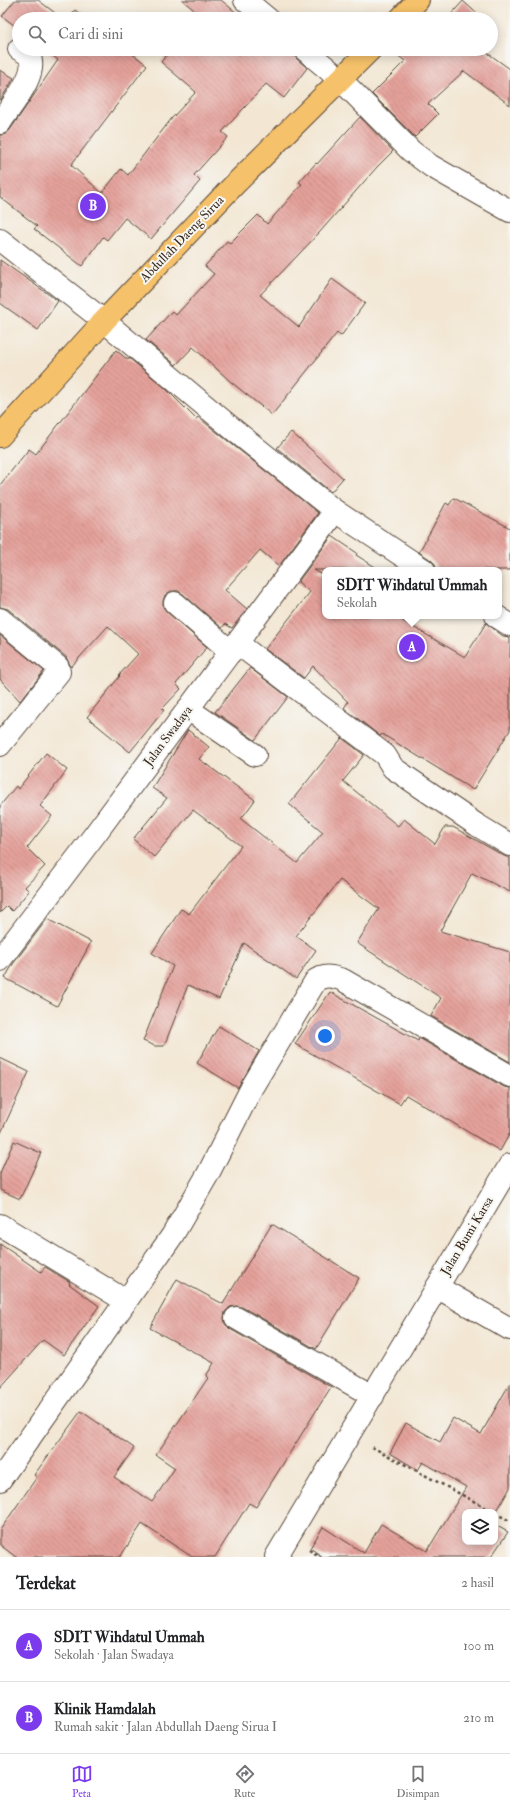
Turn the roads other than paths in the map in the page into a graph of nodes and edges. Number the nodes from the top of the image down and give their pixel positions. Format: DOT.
graph roads {
  1 [pos="245,0"];
  2 [pos="418,0"];
  3 [pos="260,12"];
  4 [pos="407,12"];
  5 [pos="29,56"];
  6 [pos="312,56"];
  7 [pos="363,56"];
  8 [pos="341,80"];
  9 [pos="0,122"];
  10 [pos="510,211"];
  11 [pos="0,240"];
  12 [pos="104,320"];
  13 [pos="0,436"];
  14 [pos="335,510"];
  15 [pos="420,567"];
  16 [pos="175,603"];
  17 [pos="0,619"];
  18 [pos="501,619"];
  19 [pos="510,625"];
  20 [pos="234,648"];
  21 [pos="188,710"];
  22 [pos="0,745"];
  23 [pos="255,755"];
  24 [pos="510,845"];
  25 [pos="0,960"];
  26 [pos="510,1076"];
  27 [pos="510,1165"];
  28 [pos="0,1225"];
  29 [pos="437,1287"];
  30 [pos="126,1301"];
  31 [pos="236,1318"];
  32 [pos="510,1329"];
  33 [pos="373,1396"];
  34 [pos="0,1480"];
  35 [pos="276,1557"];
  1 -- 3 [label="street"];
  2 -- 4 [label="main road"];
  5 -- 9 [label="street"];
  6 -- 8 [label="street"];
  7 -- 8 [label="main road, Abdullah Daeng Sirua"];
  8 -- 10 [label="street"];
  8 -- 12 [label="main road, Abdullah Daeng Sirua"];
  11 -- 12 [label="street"];
  12 -- 13 [label="main road, Abdullah Daeng Sirua"];
  12 -- 14 [label="street"];
  14 -- 15 [label="street"];
  14 -- 20 [label="street, Jalan Swadaya"];
  16 -- 20 [label="street"];
  17 -- 22 [label="street"];
  18 -- 19 [label="street"];
  20 -- 21 [label="street, Jalan Swadaya"];
  20 -- 24 [label="street"];
  21 -- 23 [label="street"];
  21 -- 25 [label="street, Jalan Swadaya"];
  26 -- 30 [label="street"];
  27 -- 29 [label="street, Jalan Bumi Karsa"];
  28 -- 30 [label="street"];
  29 -- 32 [label="street"];
  29 -- 33 [label="street, Jalan Bumi Karsa"];
  30 -- 34 [label="street"];
  31 -- 33 [label="street"];
  33 -- 35 [label="street, Jalan Bumi Karsa"];
}
